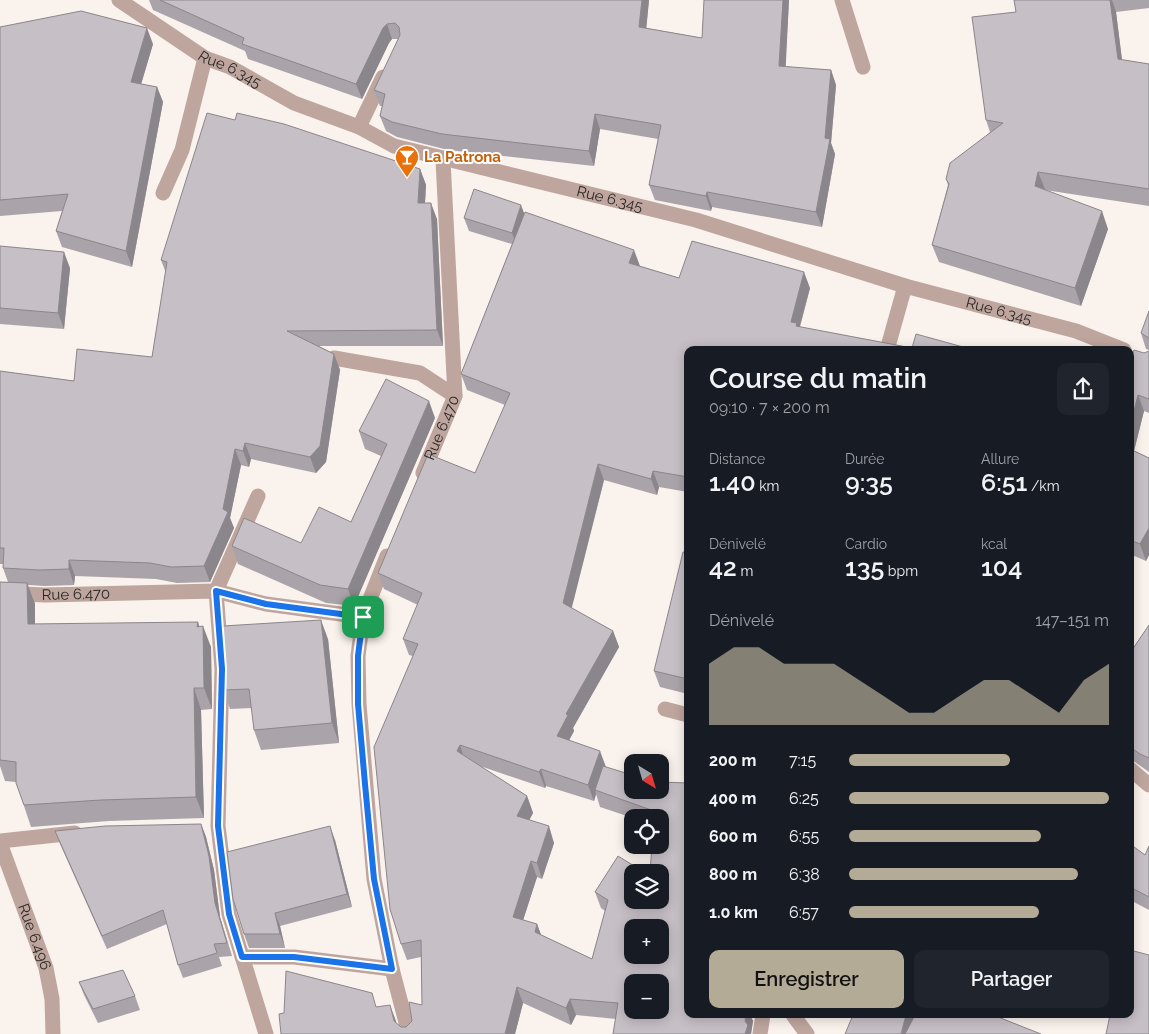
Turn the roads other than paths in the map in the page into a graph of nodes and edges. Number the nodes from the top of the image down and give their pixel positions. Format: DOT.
graph roads {
  1 [pos="119,0"];
  2 [pos="842,0"];
  3 [pos="205,58"];
  4 [pos="389,65"];
  5 [pos="864,67"];
  6 [pos="359,127"];
  7 [pos="443,160"];
  8 [pos="163,193"];
  9 [pos="905,286"];
  10 [pos="888,346"];
  11 [pos="1115,346"];
  12 [pos="334,358"];
  13 [pos="455,396"];
  14 [pos="417,487"];
  15 [pos="258,496"];
  16 [pos="394,538"];
  17 [pos="216,591"];
  18 [pos="0,593"];
  19 [pos="363,617"];
  20 [pos="665,709"];
  21 [pos="684,714"];
  22 [pos="1134,772"];
  23 [pos="1149,785"];
  24 [pos="218,826"];
  25 [pos="203,828"];
  26 [pos="90,832"];
  27 [pos="0,842"];
  28 [pos="242,957"];
  29 [pos="392,969"];
  30 [pos="763,1018"];
  31 [pos="795,1018"];
  32 [pos="53,1034"];
  33 [pos="266,1034"];
  34 [pos="409,1034"];
  35 [pos="760,1034"];
  36 [pos="806,1034"];
  1 -- 3 [label="street, Rue 6.345"];
  2 -- 5 [label="street"];
  3 -- 6 [label="street, Rue 6.345"];
  3 -- 8 [label="street"];
  4 -- 6 [label="street"];
  6 -- 7 [label="street, Rue 6.345"];
  7 -- 9 [label="street, Rue 6.345"];
  7 -- 13 [label="street, Rue 6.470"];
  9 -- 10 [label="street"];
  9 -- 11 [label="street, Rue 6.345"];
  12 -- 13 [label="street"];
  13 -- 14 [label="street, Rue 6.470"];
  15 -- 17 [label="street"];
  16 -- 19 [label="street"];
  17 -- 18 [label="street, Rue 6.470"];
  17 -- 19 [label="street, Rue 6.470"];
  17 -- 24 [label="street"];
  19 -- 29 [label="street"];
  20 -- 21 [label="street"];
  22 -- 23 [label="street"];
  24 -- 25 [label="street"];
  24 -- 28 [label="street"];
  26 -- 27 [label="street"];
  27 -- 32 [label="street, Rue 6.496"];
  28 -- 29 [label="street"];
  28 -- 33 [label="street"];
  29 -- 34 [label="street"];
  30 -- 35 [label="street"];
  31 -- 36 [label="street"];
}
